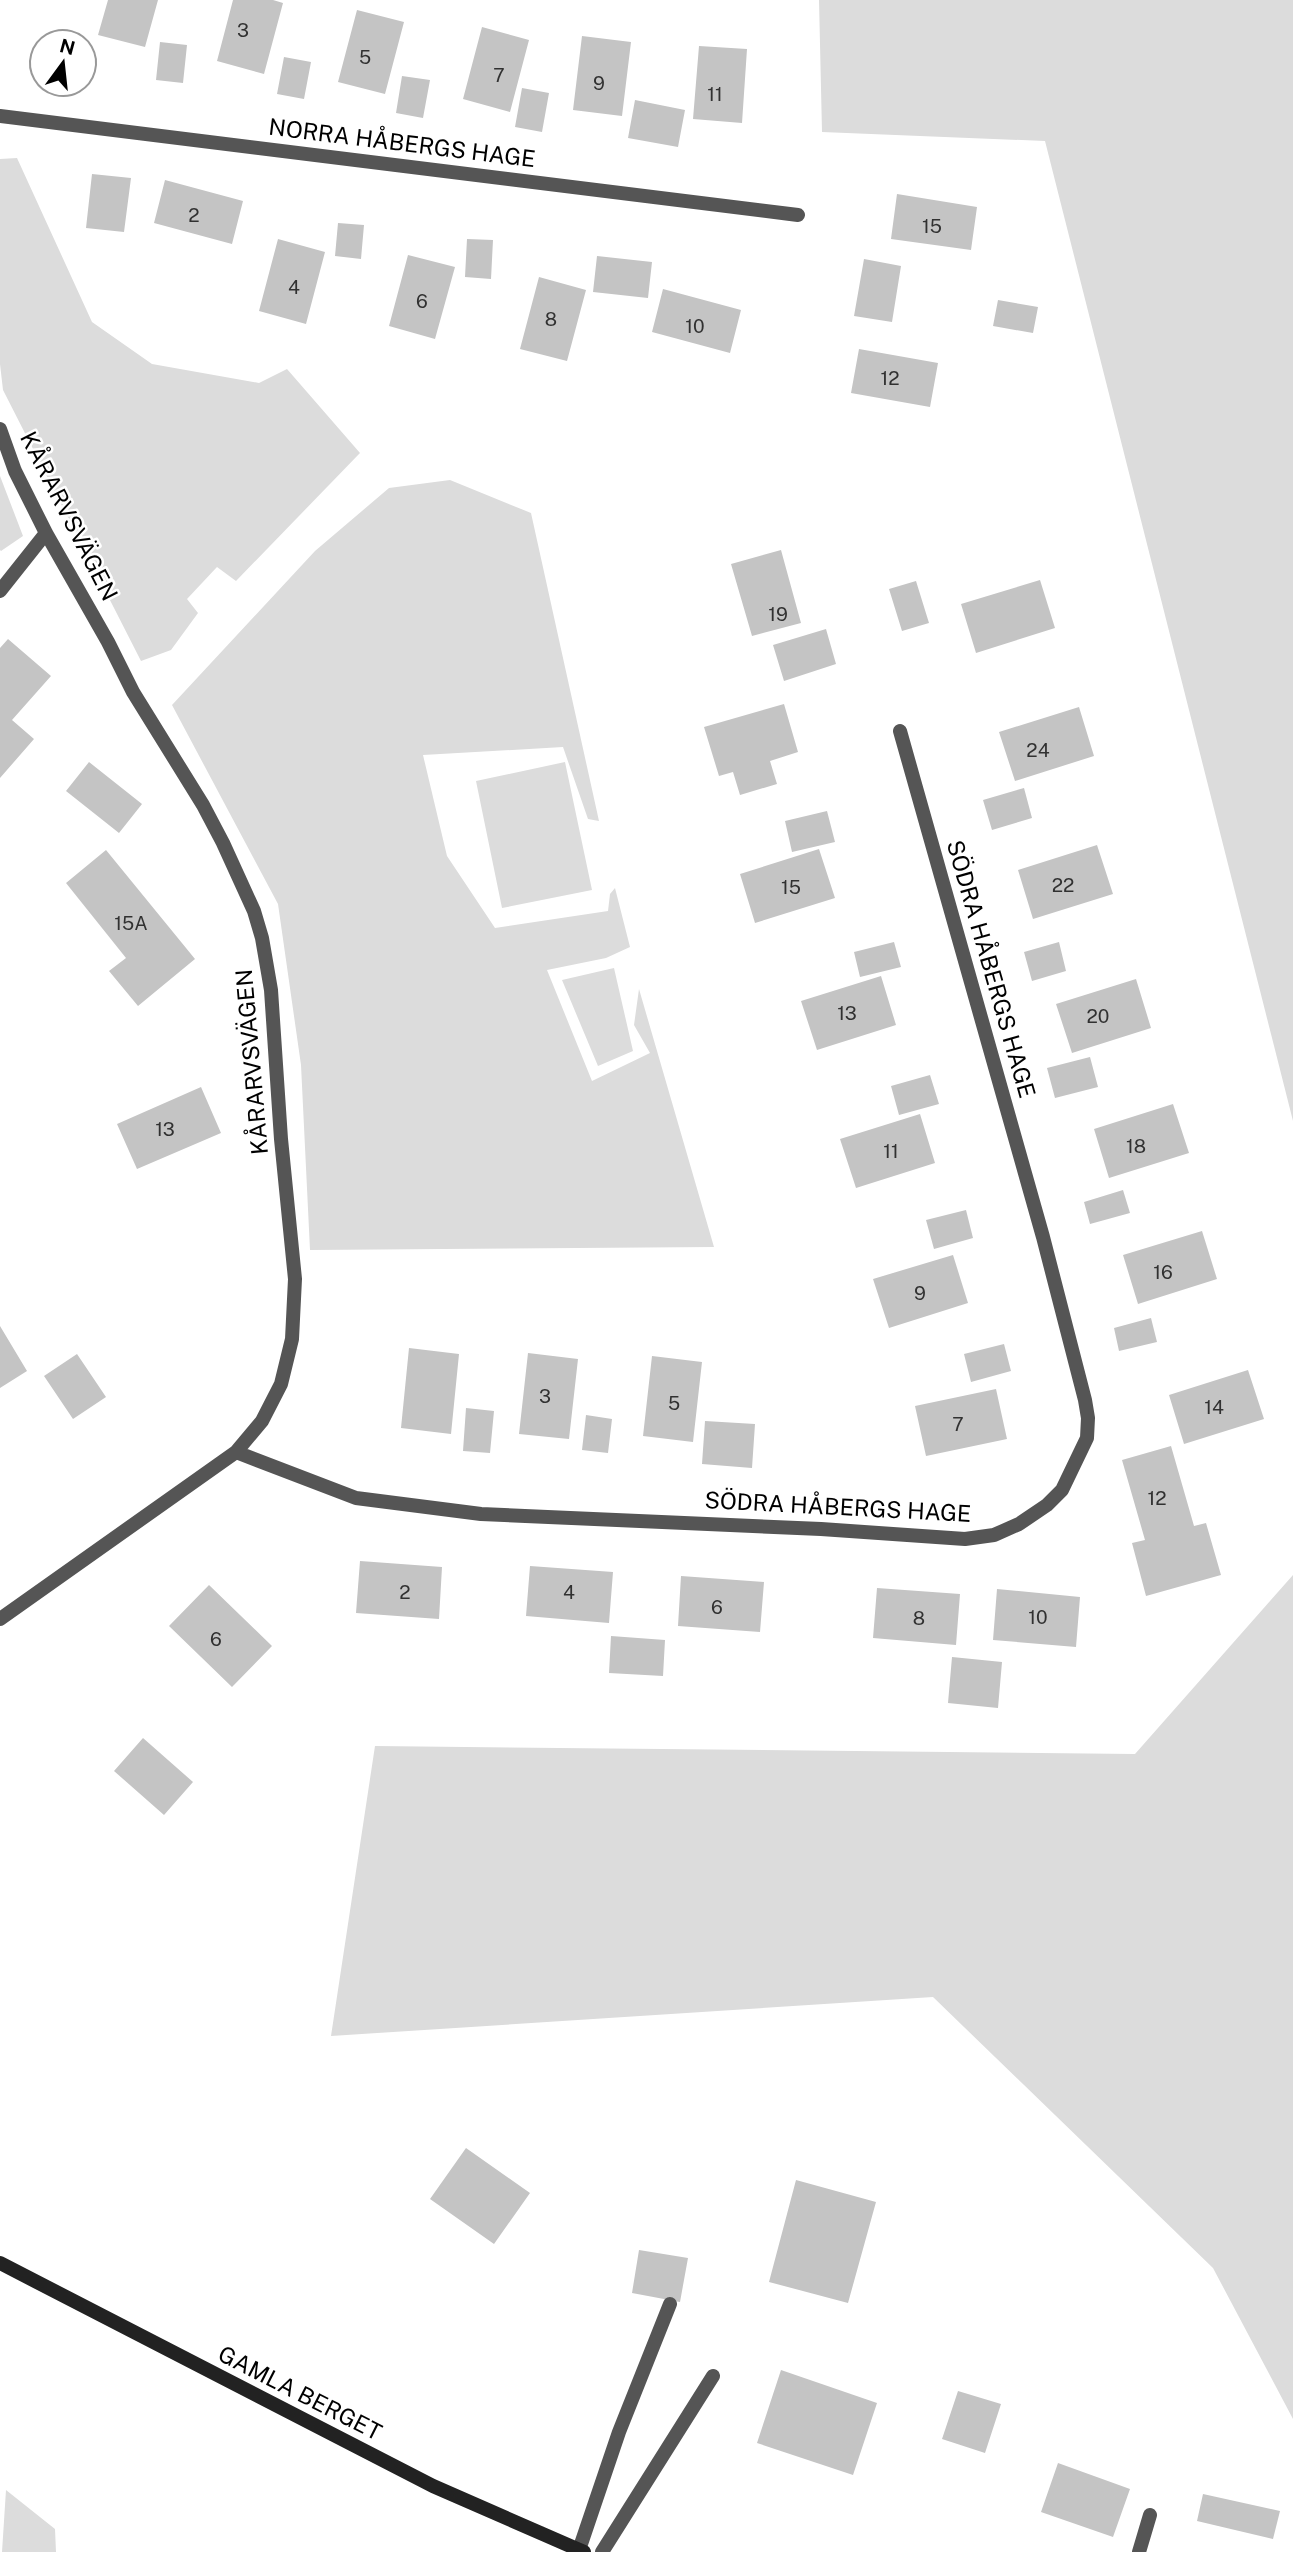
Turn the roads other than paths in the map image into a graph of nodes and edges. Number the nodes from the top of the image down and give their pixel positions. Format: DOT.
graph roads {
  1 [pos="0,117"];
  2 [pos="798,215"];
  3 [pos="0,429"];
  4 [pos="46,533"];
  5 [pos="0,591"];
  6 [pos="900,731"];
  7 [pos="236,1452"];
  8 [pos="0,1619"];
  9 [pos="0,2263"];
  10 [pos="670,2304"];
  11 [pos="713,2376"];
  12 [pos="1150,2515"];
  13 [pos="582,2551"];
  14 [pos="602,2552"];
  15 [pos="1139,2552"];
  1 -- 2 [label="street, NORRA HÅBERGS HAGE"];
  3 -- 4 [label="street, KÅRARVSVÄGEN"];
  4 -- 5 [label="street"];
  4 -- 7 [label="street, KÅRARVSVÄGEN"];
  6 -- 7 [label="street, SÖDRA HÅBERGS HAGE"];
  7 -- 8 [label="street, KÅRARVSVÄGEN"];
  9 -- 13 [label="main road, GAMLA BERGET"];
  10 -- 13 [label="street"];
  11 -- 14 [label="street"];
  12 -- 15 [label="street"];
}
